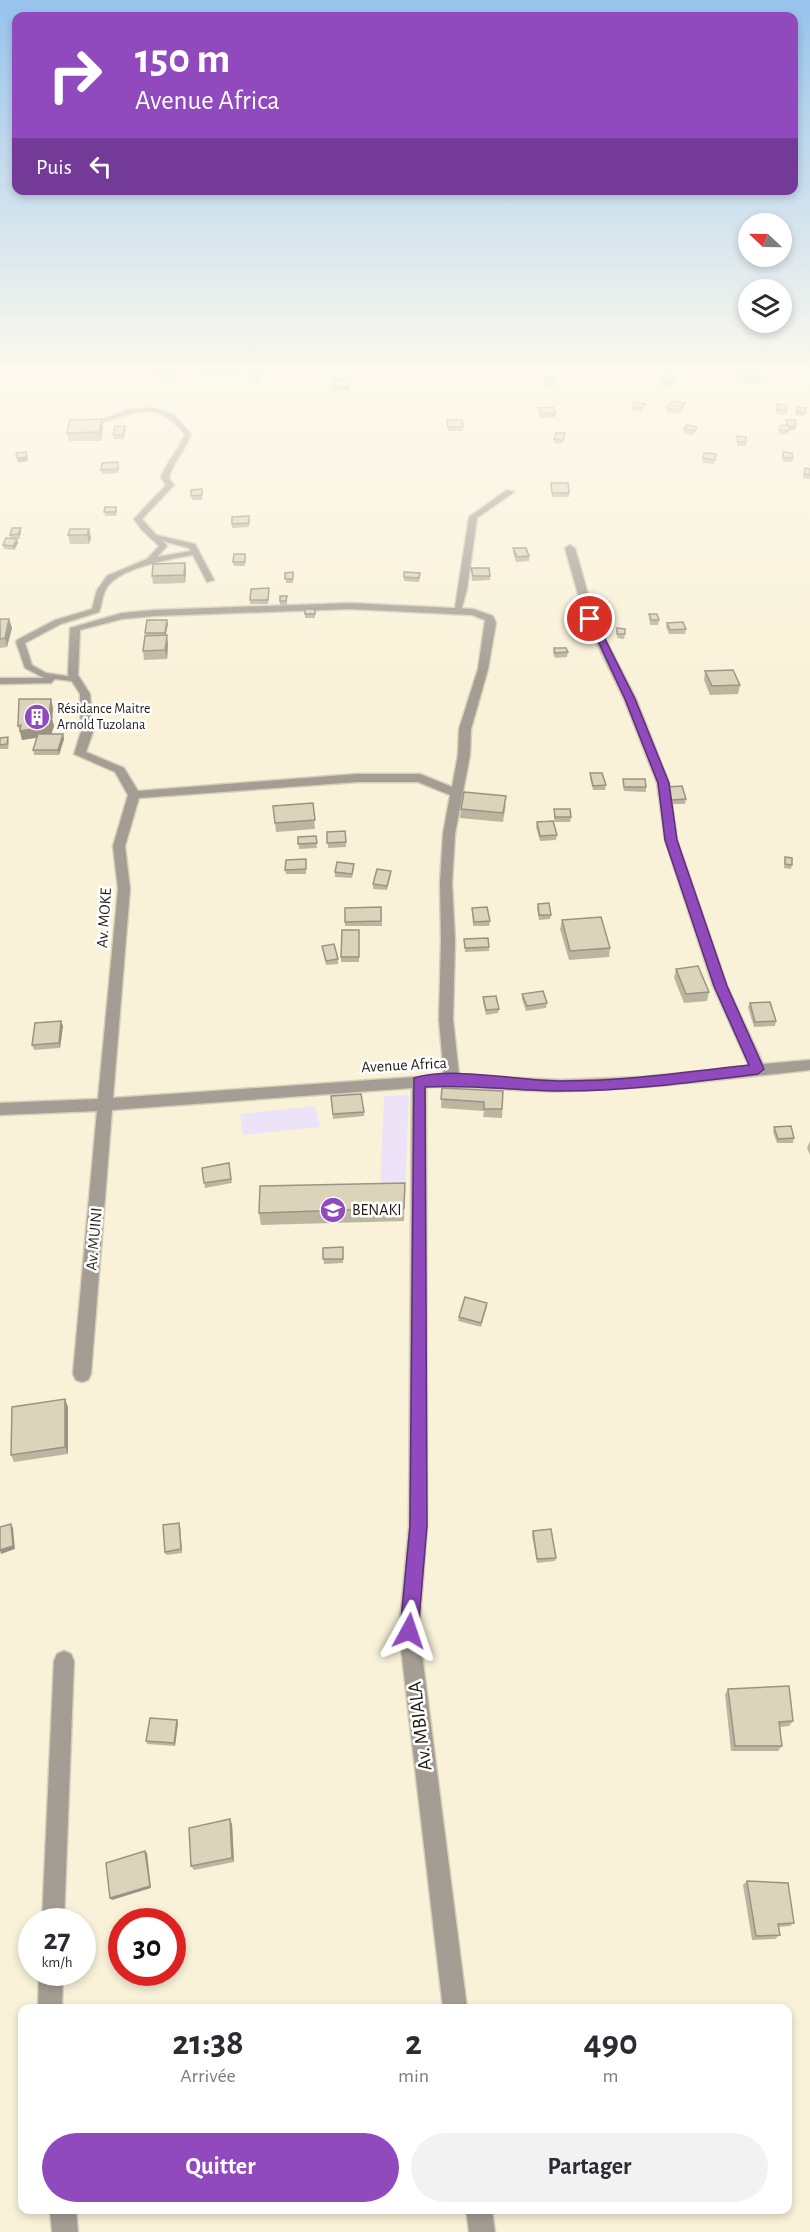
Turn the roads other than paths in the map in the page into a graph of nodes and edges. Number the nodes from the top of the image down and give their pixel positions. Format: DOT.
graph roads {
  1 [pos="166,472"];
  2 [pos="510,492"];
  3 [pos="156,537"];
  4 [pos="570,548"];
  5 [pos="195,552"];
  6 [pos="150,561"];
  7 [pos="210,580"];
  8 [pos="457,612"];
  9 [pos="76,680"];
  10 [pos="0,681"];
  11 [pos="456,793"];
  12 [pos="134,795"];
  13 [pos="810,1065"];
  14 [pos="758,1069"];
  15 [pos="452,1080"];
  16 [pos="418,1082"];
  17 [pos="107,1105"];
  18 [pos="0,1109"];
  19 [pos="82,1374"];
  20 [pos="64,1661"];
  21 [pos="54,1908"];
  22 [pos="51,1986"];
  23 [pos="50,2004"];
  24 [pos="455,2004"];
  25 [pos="63,2214"];
  26 [pos="480,2214"];
  27 [pos="64,2232"];
  28 [pos="482,2232"];
  1 -- 3 [label="lane"];
  2 -- 8 [label="lane"];
  3 -- 5 [label="lane"];
  3 -- 6 [label="lane"];
  4 -- 14 [label="street"];
  5 -- 6 [label="lane"];
  5 -- 7 [label="lane"];
  6 -- 9 [label="lane"];
  8 -- 9 [label="street"];
  8 -- 11 [label="street"];
  9 -- 10 [label="lane"];
  9 -- 12 [label="street"];
  11 -- 12 [label="street"];
  11 -- 15 [label="street"];
  12 -- 17 [label="street, Av. MOKE"];
  13 -- 14 [label="street, Avenue Africa"];
  14 -- 15 [label="street, Avenue Africa"];
  15 -- 16 [label="street, Avenue Africa"];
  16 -- 17 [label="street, Avenue Africa"];
  16 -- 24 [label="street, Av. MBIALA"];
  17 -- 18 [label="street, Avenue Africa"];
  17 -- 19 [label="street, Av. MUINI"];
  20 -- 21 [label="street"];
  22 -- 23 [label="street"];
  25 -- 27 [label="street"];
  26 -- 28 [label="street"];
}
